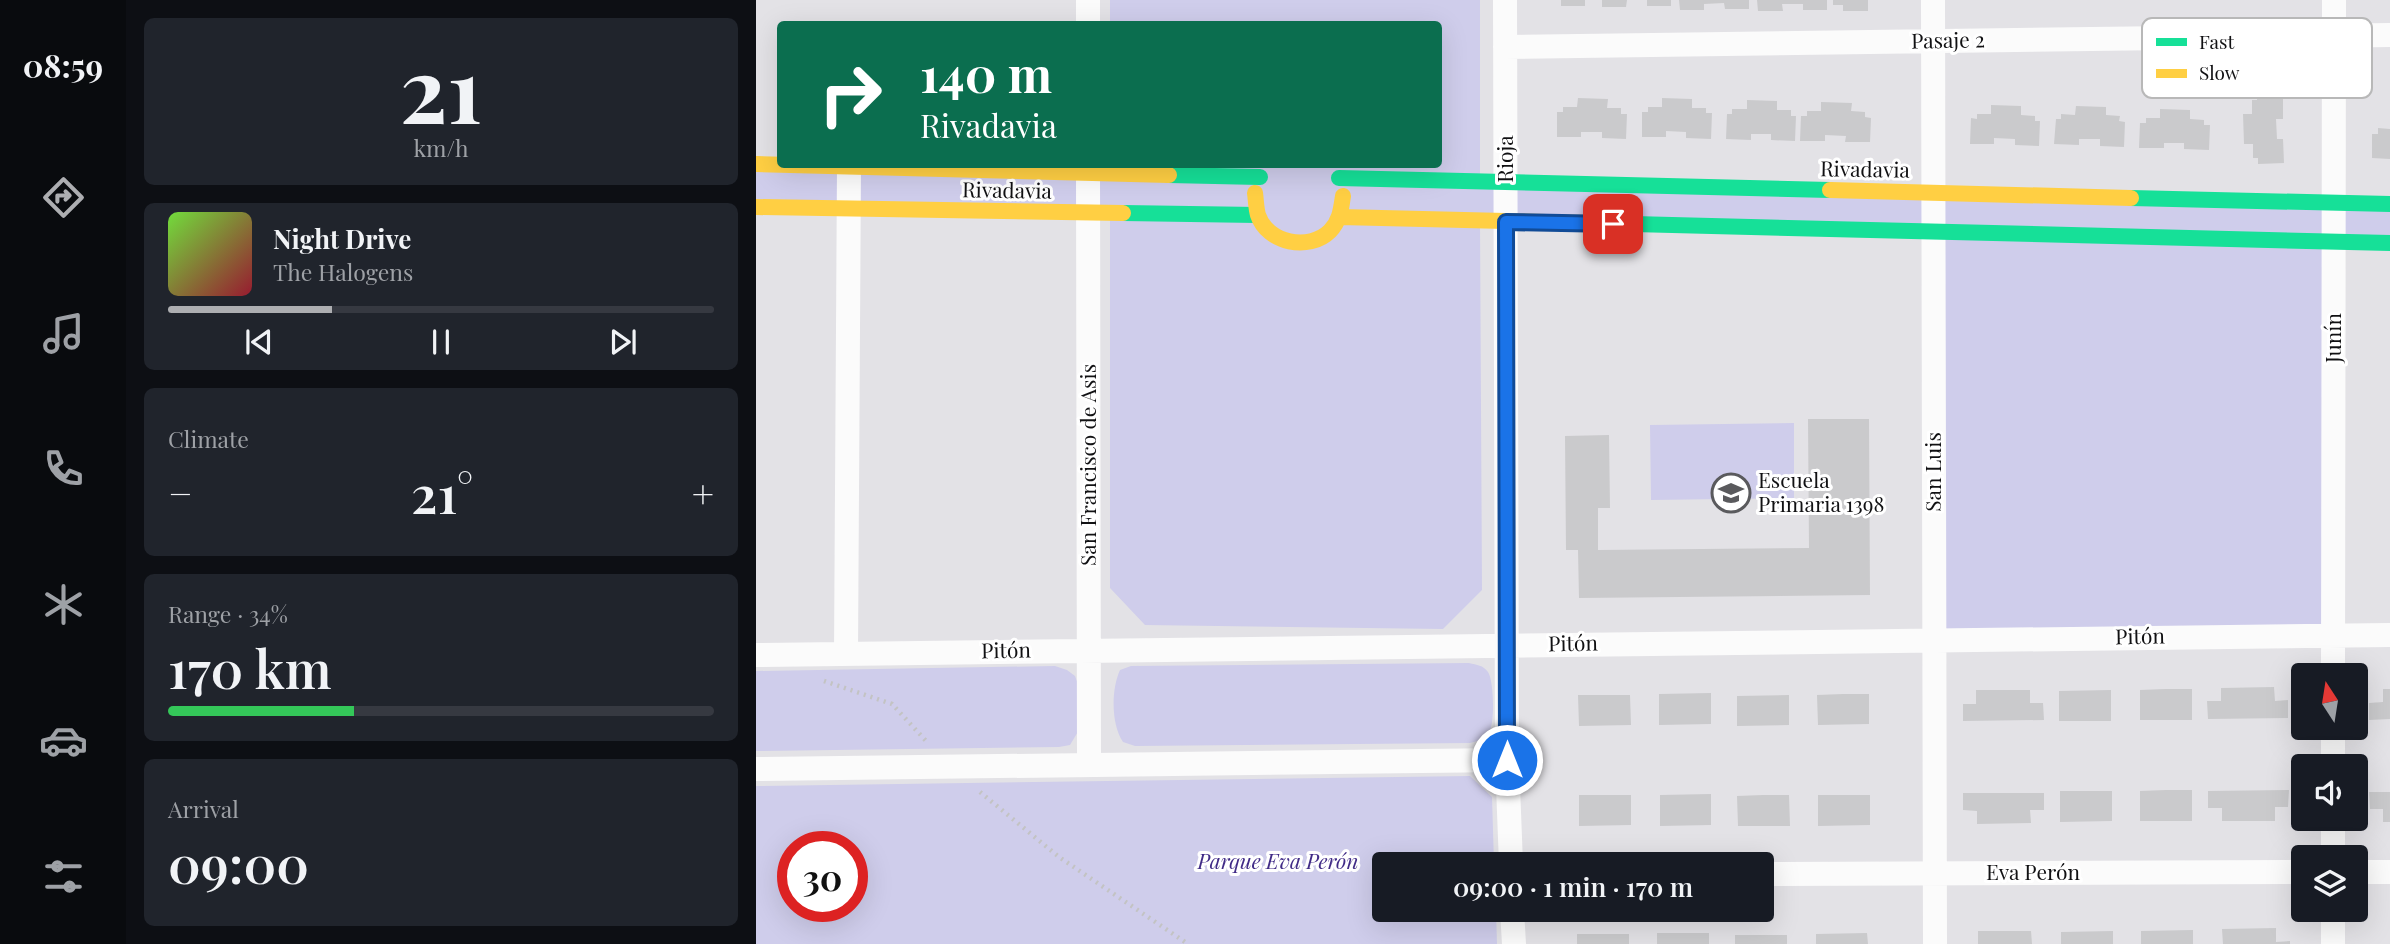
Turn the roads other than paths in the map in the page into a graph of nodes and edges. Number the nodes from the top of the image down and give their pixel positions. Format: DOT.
graph roads {
  1 [pos="1088,0"];
  2 [pos="1505,0"];
  3 [pos="1933,0"];
  4 [pos="2334,0"];
  5 [pos="2334,18"];
  6 [pos="1088,21"];
  7 [pos="2372,35"];
  8 [pos="2390,35"];
  9 [pos="2142,38"];
  10 [pos="1933,41"];
  11 [pos="1505,47"];
  12 [pos="2334,98"];
  13 [pos="756,164"];
  14 [pos="777,164"];
  15 [pos="849,168"];
  16 [pos="1008,168"];
  17 [pos="1330,168"];
  18 [pos="1088,169"];
  19 [pos="1266,171"];
  20 [pos="1339,178"];
  21 [pos="1506,182"];
  22 [pos="1933,192"];
  23 [pos="2334,202"];
  24 [pos="2390,204"];
  25 [pos="756,207"];
  26 [pos="848,209"];
  27 [pos="1088,213"];
  28 [pos="1257,215"];
  29 [pos="1340,217"];
  30 [pos="1506,222"];
  31 [pos="1933,232"];
  32 [pos="2334,242"];
  33 [pos="2390,243"];
  34 [pos="2333,635"];
  35 [pos="2390,635"];
  36 [pos="1934,639"];
  37 [pos="1507,645"];
  38 [pos="1089,650"];
  39 [pos="846,653"];
  40 [pos="756,655"];
  41 [pos="2333,663"];
  42 [pos="1507,760"];
  43 [pos="1089,765"];
  44 [pos="756,769"];
  45 [pos="1511,852"];
  46 [pos="2291,872"];
  47 [pos="2368,872"];
  48 [pos="2390,872"];
  49 [pos="1935,873"];
  50 [pos="1774,874"];
  51 [pos="1513,922"];
  52 [pos="2333,922"];
  53 [pos="1514,944"];
  54 [pos="1935,944"];
  55 [pos="2333,944"];
  1 -- 6 [label="street"];
  2 -- 11 [label="street, Rioja"];
  3 -- 10 [label="street, San Luis"];
  4 -- 5 [label="street, Junín"];
  7 -- 8 [label="street, Pasaje 2"];
  9 -- 10 [label="street, Pasaje 2"];
  10 -- 11 [label="street, Pasaje 2"];
  10 -- 22 [label="street, San Luis"];
  11 -- 21 [label="street, Rioja"];
  12 -- 23 [label="street, Junín"];
  13 -- 14 [label="street, Rivadavia"];
  15 -- 26 [label="street"];
  16 -- 18 [label="street, Rivadavia"];
  17 -- 20 [label="street"];
  18 -- 19 [label="street, Rivadavia"];
  18 -- 27 [label="street, San Francisco de Asis"];
  19 -- 28 [label="street"];
  20 -- 21 [label="street, Rivadavia"];
  20 -- 29 [label="street"];
  21 -- 22 [label="street, Rivadavia"];
  21 -- 30 [label="street, Rioja"];
  22 -- 23 [label="street, Rivadavia"];
  22 -- 31 [label="street, San Luis"];
  23 -- 24 [label="street, Rivadavia"];
  23 -- 32 [label="street, Junín"];
  25 -- 26 [label="street, Rivadavia"];
  26 -- 27 [label="street, Rivadavia"];
  26 -- 39 [label="street"];
  27 -- 28 [label="street, Rivadavia"];
  27 -- 38 [label="street, San Francisco de Asis"];
  28 -- 29 [label="street"];
  29 -- 30 [label="street"];
  30 -- 31 [label="street"];
  30 -- 37 [label="street, Rioja"];
  31 -- 32 [label="street"];
  31 -- 36 [label="street, San Luis"];
  32 -- 33 [label="street"];
  32 -- 34 [label="street, Junín"];
  34 -- 35 [label="street, Pitón"];
  34 -- 36 [label="street, Pitón"];
  34 -- 41 [label="street, Junín"];
  36 -- 37 [label="street, Pitón"];
  36 -- 49 [label="street, San Luis"];
  37 -- 38 [label="street, Pitón"];
  37 -- 42 [label="street, Rioja"];
  38 -- 39 [label="street, Pitón"];
  38 -- 43 [label="street, San Francisco de Asis"];
  39 -- 40 [label="street, Pitón"];
  42 -- 43 [label="street"];
  42 -- 45 [label="street, Rioja"];
  43 -- 44 [label="street"];
  46 -- 49 [label="street, Eva Perón"];
  47 -- 48 [label="street"];
  49 -- 50 [label="street, Eva Perón"];
  49 -- 54 [label="street, San Luis"];
  51 -- 53 [label="street"];
  52 -- 55 [label="street"];
}
